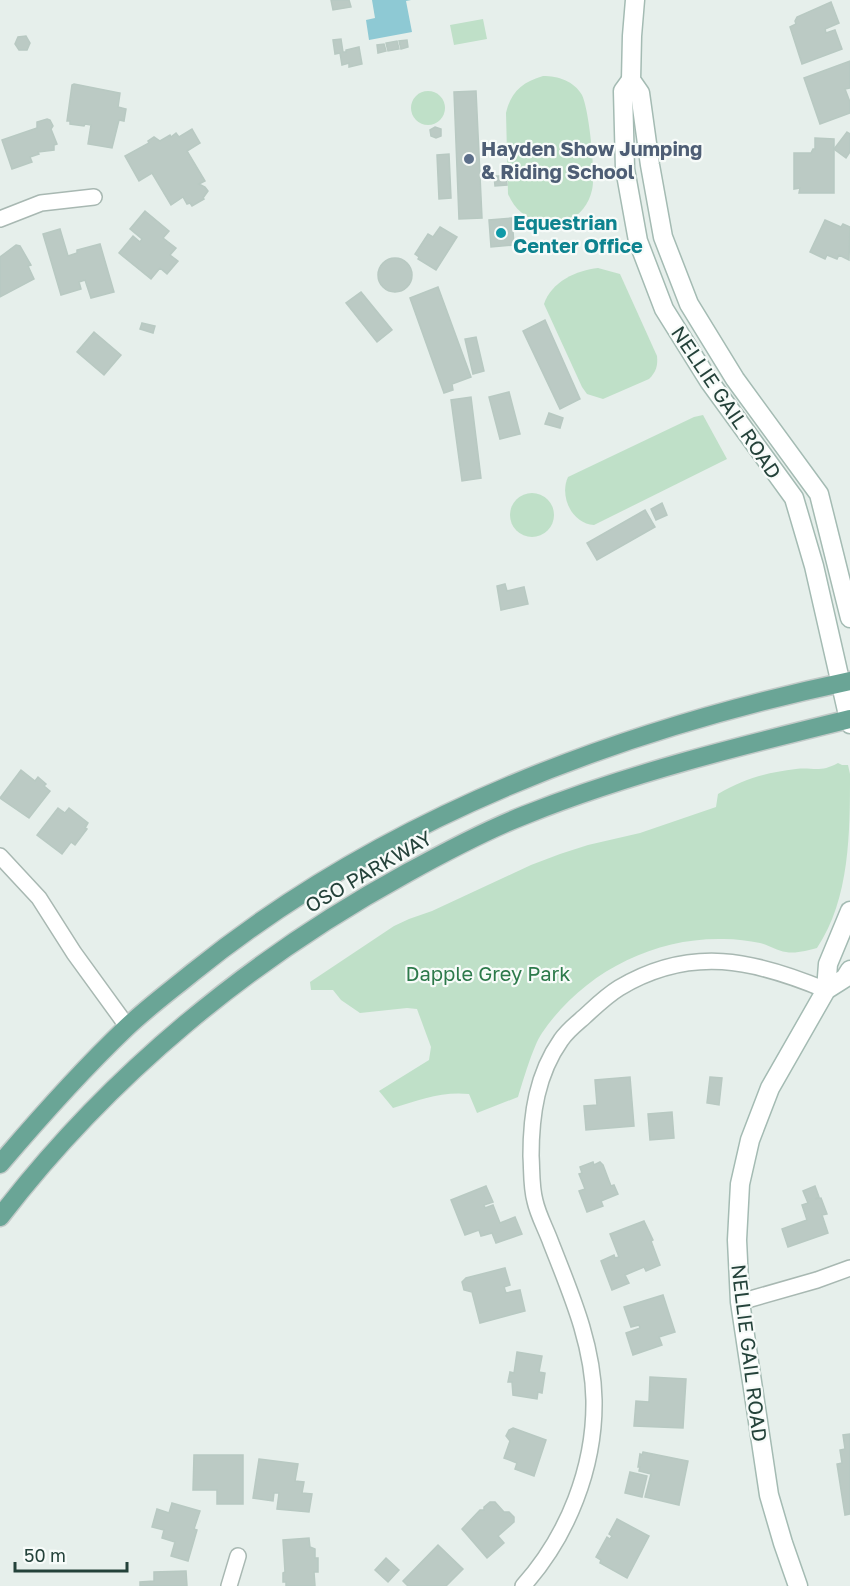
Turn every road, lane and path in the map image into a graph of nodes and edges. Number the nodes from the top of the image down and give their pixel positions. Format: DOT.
graph roads {
  1 [pos="635,0"];
  2 [pos="631,80"];
  3 [pos="94,197"];
  4 [pos="0,219"];
  5 [pos="850,618"];
  6 [pos="846,682"];
  7 [pos="850,719"];
  8 [pos="850,724"];
  9 [pos="0,856"];
  10 [pos="850,911"];
  11 [pos="850,970"];
  12 [pos="826,990"];
  13 [pos="127,1026"];
  14 [pos="0,1164"];
  15 [pos="0,1217"];
  16 [pos="850,1268"];
  17 [pos="740,1302"];
  18 [pos="238,1556"];
  19 [pos="230,1586"];
  20 [pos="523,1586"];
  21 [pos="798,1586"];
  1 -- 2 [label="street, NELLIE GAIL ROAD"];
  2 -- 5 [label="street, NELLIE GAIL ROAD"];
  2 -- 6 [label="street, NELLIE GAIL ROAD"];
  3 -- 4 [label="street"];
  6 -- 7 [label="street, NELLIE GAIL ROAD"];
  6 -- 13 [label="main road, OSO PARKWAY"];
  7 -- 8 [label="street, NELLIE GAIL ROAD"];
  7 -- 15 [label="main road, OSO PARKWAY"];
  9 -- 13 [label="street"];
  10 -- 12 [label="street, NELLIE GAIL ROAD"];
  11 -- 12 [label="street, NELLIE GAIL ROAD"];
  12 -- 17 [label="street, NELLIE GAIL ROAD"];
  12 -- 20 [label="street"];
  13 -- 14 [label="main road, OSO PARKWAY"];
  16 -- 17 [label="street"];
  17 -- 21 [label="street, NELLIE GAIL ROAD"];
  18 -- 19 [label="street"];
}
